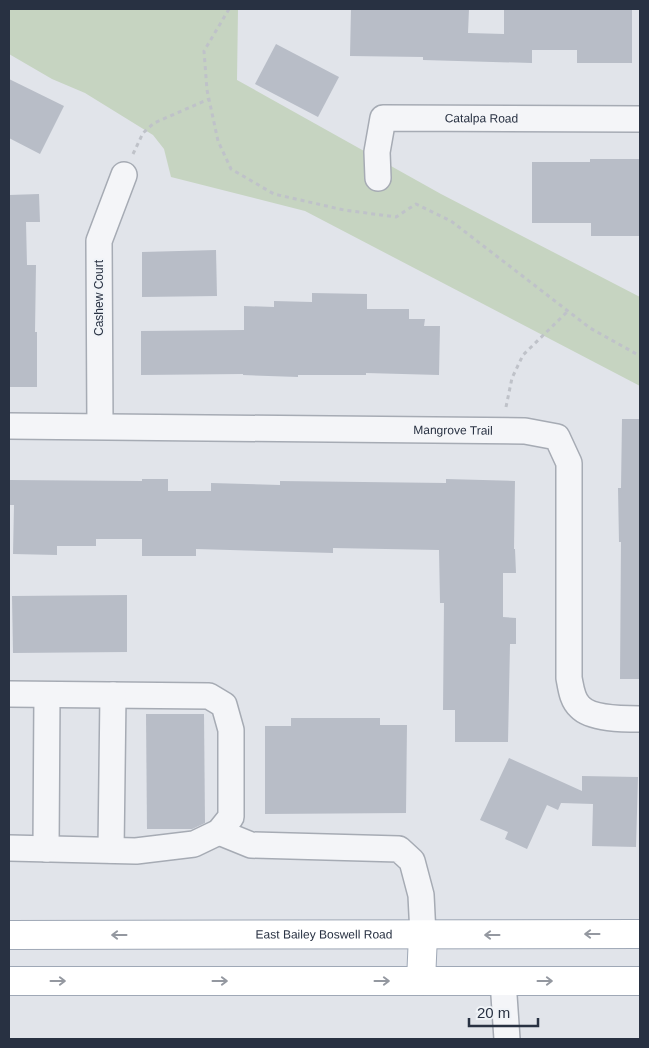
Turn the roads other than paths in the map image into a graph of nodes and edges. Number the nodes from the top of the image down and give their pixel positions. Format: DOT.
graph roads {
  1 [pos="640,119"];
  2 [pos="124,175"];
  3 [pos="378,178"];
  4 [pos="9,426"];
  5 [pos="100,426"];
  6 [pos="9,694"];
  7 [pos="47,694"];
  8 [pos="112,695"];
  9 [pos="640,719"];
  10 [pos="220,832"];
  11 [pos="9,848"];
  12 [pos="46,849"];
  13 [pos="111,850"];
  14 [pos="640,934"];
  15 [pos="423,935"];
  16 [pos="9,936"];
  17 [pos="9,981"];
  18 [pos="421,981"];
  19 [pos="503,981"];
  20 [pos="640,981"];
  21 [pos="507,1039"];
  1 -- 3 [label="street, Catalpa Road"];
  2 -- 5 [label="street, Cashew Court"];
  4 -- 5 [label="street, Mangrove Trail"];
  5 -- 9 [label="street, Mangrove Trail"];
  6 -- 7 [label="street"];
  7 -- 8 [label="street"];
  7 -- 12 [label="street"];
  8 -- 10 [label="street"];
  8 -- 13 [label="street"];
  10 -- 13 [label="street"];
  10 -- 15 [label="street"];
  11 -- 12 [label="street"];
  12 -- 13 [label="street"];
  14 -- 15 [label="main road, East Bailey Boswell Road, one-way"];
  15 -- 16 [label="main road, East Bailey Boswell Road, one-way"];
  15 -- 18 [label="main road"];
  17 -- 18 [label="main road, one-way"];
  18 -- 19 [label="main road"];
  19 -- 20 [label="main road, one-way"];
  19 -- 21 [label="street"];
}
